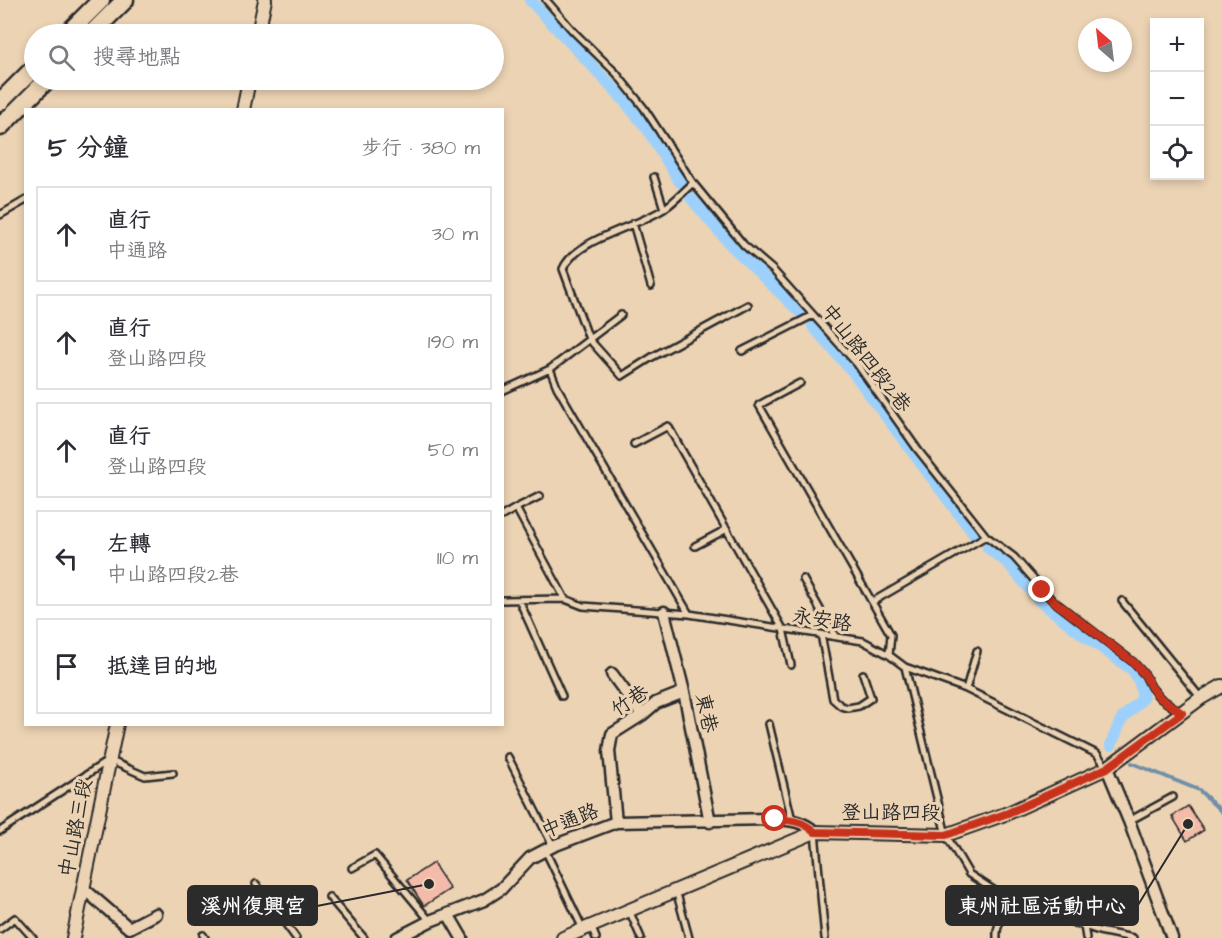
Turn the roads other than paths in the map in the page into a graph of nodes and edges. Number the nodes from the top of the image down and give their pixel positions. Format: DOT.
graph roads {
  1 [pos="101,0"];
  2 [pos="125,0"];
  3 [pos="265,0"];
  4 [pos="546,0"];
  5 [pos="77,24"];
  6 [pos="101,24"];
  7 [pos="260,24"];
  8 [pos="24,78"];
  9 [pos="37,90"];
  10 [pos="247,90"];
  11 [pos="0,102"];
  12 [pos="243,108"];
  13 [pos="0,127"];
  14 [pos="654,177"];
  15 [pos="693,183"];
  16 [pos="24,201"];
  17 [pos="664,209"];
  18 [pos="0,215"];
  19 [pos="633,223"];
  20 [pos="651,286"];
  21 [pos="748,305"];
  22 [pos="621,315"];
  23 [pos="813,315"];
  24 [pos="589,339"];
  25 [pos="742,351"];
  26 [pos="550,369"];
  27 [pos="800,383"];
  28 [pos="504,390"];
  29 [pos="634,444"];
  30 [pos="540,496"];
  31 [pos="516,508"];
  32 [pos="504,515"];
  33 [pos="727,529"];
  34 [pos="986,536"];
  35 [pos="695,546"];
  36 [pos="803,579"];
  37 [pos="565,599"];
  38 [pos="504,600"];
  39 [pos="519,600"];
  40 [pos="1122,601"];
  41 [pos="872,602"];
  42 [pos="664,612"];
  43 [pos="689,614"];
  44 [pos="783,629"];
  45 [pos="821,634"];
  46 [pos="835,636"];
  47 [pos="977,651"];
  48 [pos="889,655"];
  49 [pos="790,665"];
  50 [pos="904,667"];
  51 [pos="612,674"];
  52 [pos="863,674"];
  53 [pos="1222,686"];
  54 [pos="966,689"];
  55 [pos="684,692"];
  56 [pos="562,696"];
  57 [pos="1201,698"];
  58 [pos="1182,713"];
  59 [pos="642,715"];
  60 [pos="769,724"];
  61 [pos="117,726"];
  62 [pos="508,757"];
  63 [pos="109,760"];
  64 [pos="1116,761"];
  65 [pos="173,773"];
  66 [pos="1173,798"];
  67 [pos="792,820"];
  68 [pos="1129,820"];
  69 [pos="616,822"];
  70 [pos="710,822"];
  71 [pos="0,831"];
  72 [pos="815,832"];
  73 [pos="946,835"];
  74 [pos="549,848"];
  75 [pos="352,868"];
  76 [pos="256,884"];
  77 [pos="84,889"];
  78 [pos="676,890"];
  79 [pos="329,897"];
  80 [pos="1032,906"];
  81 [pos="629,910"];
  82 [pos="156,914"];
  83 [pos="448,914"];
  84 [pos="430,921"];
  85 [pos="1084,926"];
  86 [pos="587,928"];
  87 [pos="0,929"];
  88 [pos="33,938"];
  89 [pos="73,938"];
  90 [pos="296,938"];
  91 [pos="364,938"];
  92 [pos="397,938"];
  93 [pos="462,938"];
  94 [pos="563,938"];
  95 [pos="596,938"];
  96 [pos="641,938"];
  97 [pos="689,938"];
  98 [pos="825,938"];
  99 [pos="997,938"];
  100 [pos="1086,938"];
  101 [pos="1133,938"];
  102 [pos="1172,938"];
  1 -- 5 [label="main road"];
  2 -- 6 [label="main road"];
  3 -- 7 [label="street"];
  4 -- 15 [label="lane, 中山路四段2巷"];
  8 -- 11 [label="main road"];
  9 -- 13 [label="main road"];
  10 -- 12 [label="street"];
  14 -- 17 [label="lane"];
  15 -- 17 [label="lane"];
  15 -- 23 [label="lane, 中山路四段2巷"];
  16 -- 18 [label="lane"];
  17 -- 19 [label="lane"];
  19 -- 20 [label="lane"];
  19 -- 24 [label="lane"];
  21 -- 24 [label="lane"];
  22 -- 24 [label="lane"];
  23 -- 25 [label="lane"];
  23 -- 34 [label="lane, 中山路四段2巷"];
  24 -- 26 [label="lane"];
  26 -- 28 [label="lane"];
  26 -- 43 [label="lane"];
  27 -- 41 [label="lane"];
  29 -- 33 [label="lane"];
  30 -- 31 [label="lane"];
  31 -- 32 [label="lane"];
  31 -- 37 [label="lane"];
  33 -- 35 [label="lane"];
  33 -- 44 [label="lane"];
  34 -- 41 [label="lane"];
  34 -- 58 [label="lane, 中山路四段2巷"];
  36 -- 46 [label="lane"];
  37 -- 39 [label="lane, 永安路"];
  37 -- 42 [label="lane, 永安路"];
  38 -- 39 [label="lane, 永安路"];
  39 -- 56 [label="lane"];
  40 -- 57 [label="lane"];
  41 -- 48 [label="lane"];
  42 -- 43 [label="lane, 永安路"];
  42 -- 55 [label="street, 東巷"];
  43 -- 44 [label="lane, 永安路"];
  44 -- 45 [label="lane, 永安路"];
  44 -- 49 [label="lane"];
  45 -- 46 [label="lane, 永安路"];
  45 -- 52 [label="lane"];
  46 -- 48 [label="lane, 永安路"];
  47 -- 54 [label="lane"];
  48 -- 50 [label="lane, 永安路"];
  50 -- 54 [label="lane, 永安路"];
  50 -- 73 [label="lane"];
  51 -- 59 [label="street"];
  53 -- 57 [label="street, 登山路四段"];
  54 -- 64 [label="lane, 永安路"];
  55 -- 59 [label="street, 竹巷"];
  55 -- 70 [label="street, 東巷"];
  57 -- 58 [label="street, 登山路四段"];
  58 -- 64 [label="street, 登山路四段"];
  59 -- 69 [label="street, 竹巷"];
  60 -- 67 [label="lane"];
  61 -- 63 [label="street, 中山路三段"];
  62 -- 74 [label="lane"];
  63 -- 65 [label="lane"];
  63 -- 71 [label="lane"];
  63 -- 77 [label="street, 中山路三段"];
  64 -- 68 [label="street"];
  64 -- 73 [label="street, 登山路四段"];
  66 -- 68 [label="lane"];
  67 -- 70 [label="street, 中通路"];
  67 -- 72 [label="street, 中通路"];
  68 -- 102 [label="street"];
  69 -- 70 [label="street, 中通路"];
  69 -- 74 [label="street, 中通路"];
  72 -- 73 [label="street, 登山路四段"];
  72 -- 78 [label="street, 登山路四段"];
  72 -- 98 [label="lane"];
  73 -- 80 [label="lane"];
  74 -- 83 [label="street, 中通路"];
  74 -- 86 [label="lane"];
  75 -- 84 [label="lane"];
  76 -- 90 [label="lane"];
  77 -- 82 [label="street"];
  77 -- 89 [label="street, 中山路三段"];
  78 -- 81 [label="street, 登山路四段"];
  78 -- 97 [label="lane"];
  79 -- 91 [label="lane"];
  80 -- 85 [label="lane"];
  80 -- 99 [label="lane"];
  81 -- 86 [label="street, 登山路四段"];
  81 -- 96 [label="lane"];
  83 -- 84 [label="street, 中通路"];
  83 -- 93 [label="street"];
  84 -- 92 [label="street, 中通路"];
  85 -- 100 [label="lane"];
  85 -- 101 [label="lane"];
  86 -- 94 [label="street, 登山路四段"];
  86 -- 95 [label="lane"];
  87 -- 88 [label="lane"];
}
